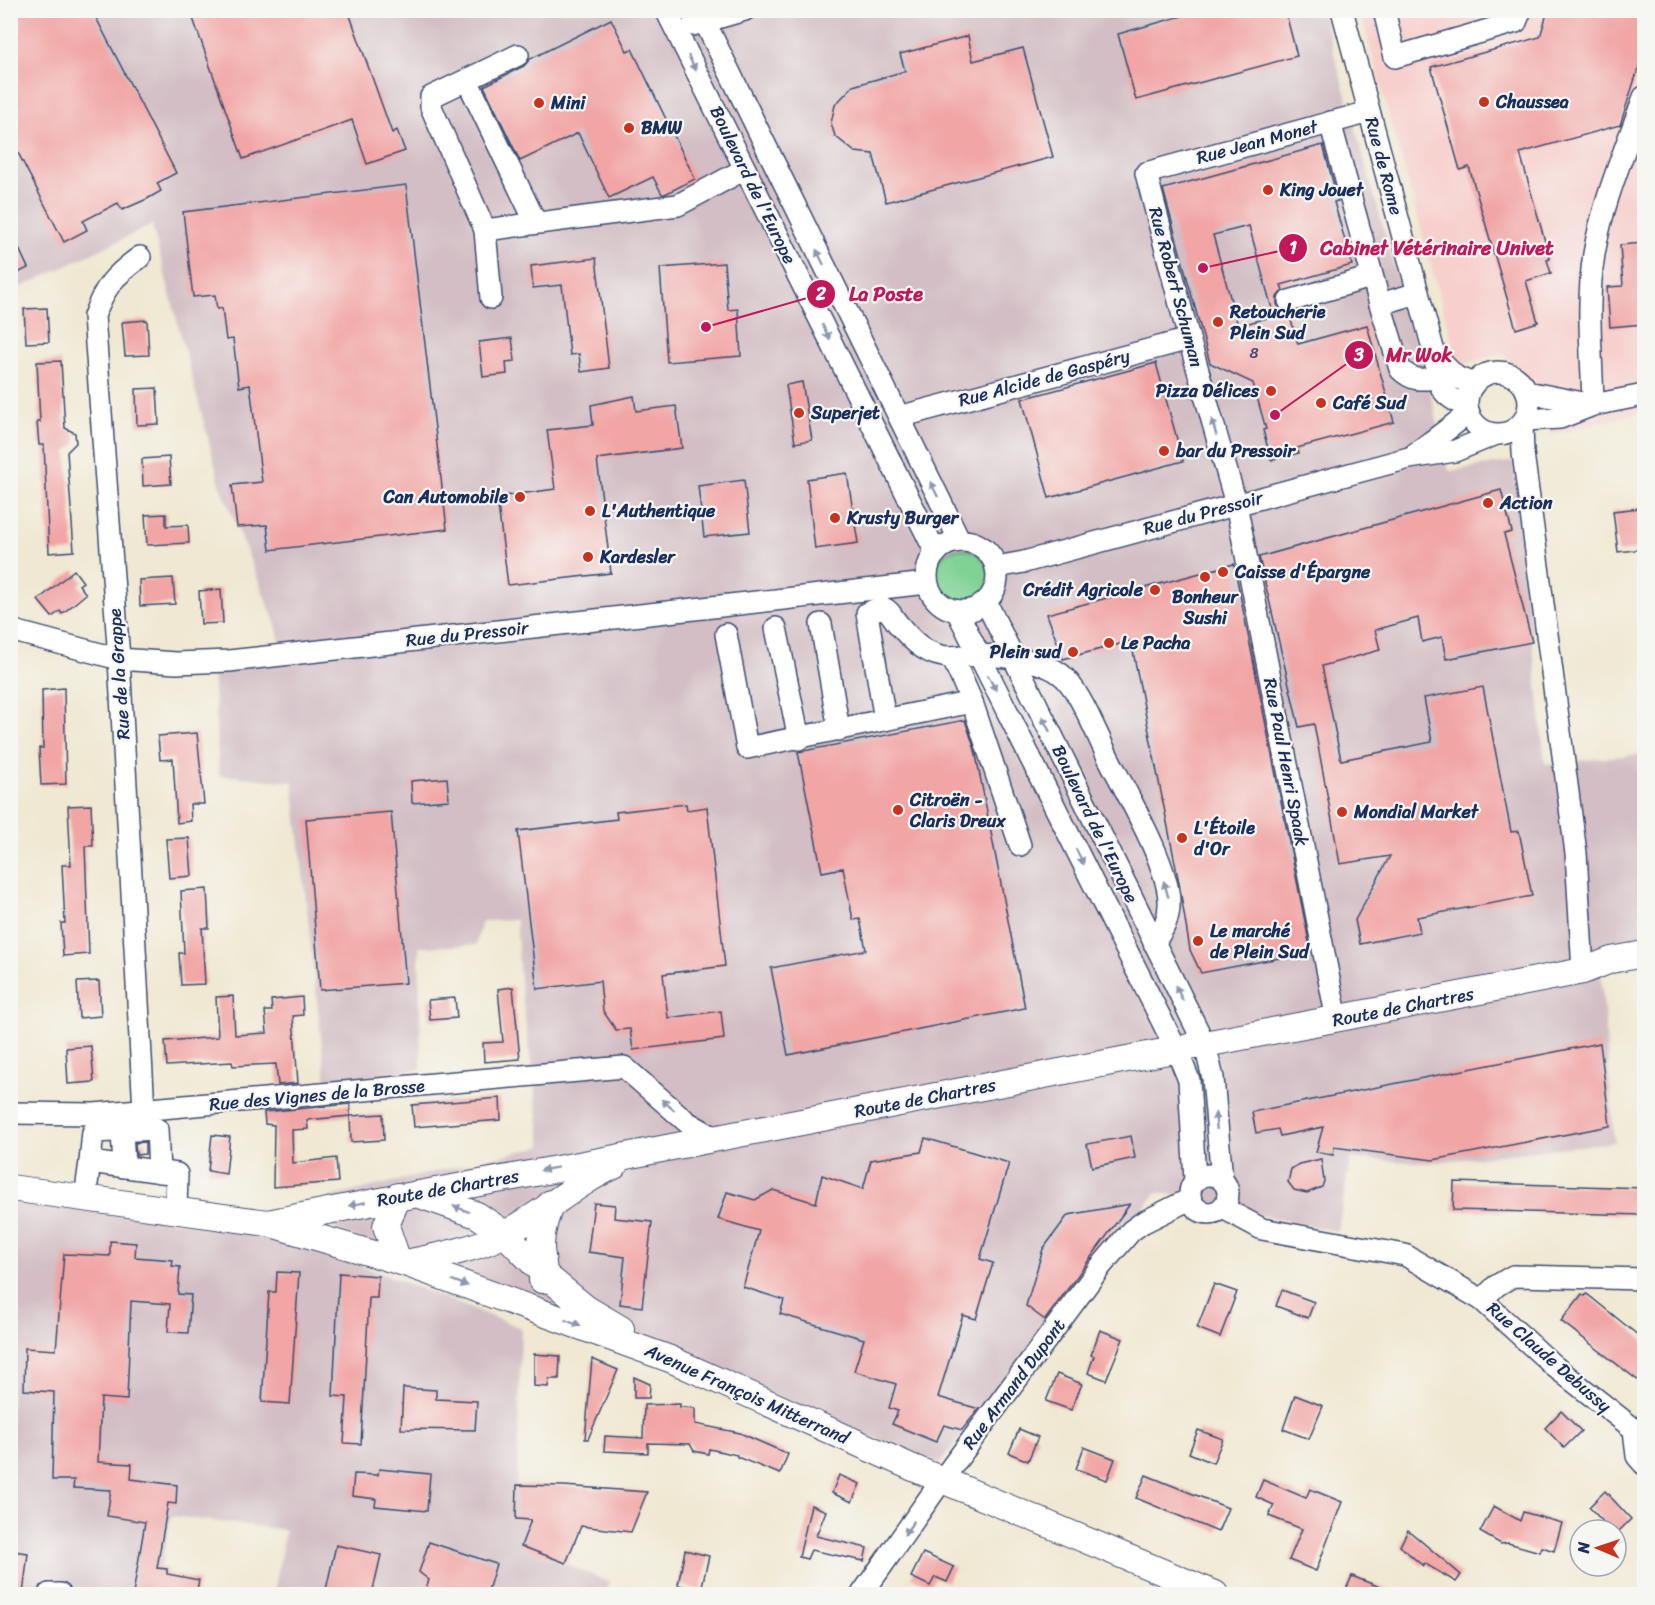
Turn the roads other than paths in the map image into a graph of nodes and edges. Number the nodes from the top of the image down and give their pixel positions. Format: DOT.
graph roads {
  1 [pos="666,10"];
  2 [pos="745,10"];
  3 [pos="1342,10"];
  4 [pos="1384,10"];
  5 [pos="1521,10"];
  6 [pos="702,16"];
  7 [pos="677,32"];
  8 [pos="518,55"];
  9 [pos="467,80"];
  10 [pos="1644,97"];
  11 [pos="1369,112"];
  12 [pos="1330,122"];
  13 [pos="745,169"];
  14 [pos="1146,173"];
  15 [pos="536,224"];
  16 [pos="485,230"];
  17 [pos="140,257"];
  18 [pos="1371,277"];
  19 [pos="1418,293"];
  20 [pos="491,298"];
  21 [pos="1288,301"];
  22 [pos="1380,304"];
  23 [pos="1189,339"];
  24 [pos="1435,356"];
  25 [pos="1437,378"];
  26 [pos="1474,384"];
  27 [pos="1527,392"];
  28 [pos="1644,395"];
  29 [pos="1593,405"];
  30 [pos="1468,410"];
  31 [pos="899,417"];
  32 [pos="1512,428"];
  33 [pos="1409,458"];
  34 [pos="1236,504"];
  35 [pos="960,541"];
  36 [pos="936,553"];
  37 [pos="996,567"];
  38 [pos="927,583"];
  39 [pos="986,602"];
  40 [pos="957,611"];
  41 [pos="821,624"];
  42 [pos="776,628"];
  43 [pos="10,630"];
  44 [pos="726,634"];
  45 [pos="977,653"];
  46 [pos="952,657"];
  47 [pos="1013,658"];
  48 [pos="119,659"];
  49 [pos="972,702"];
  50 [pos="885,720"];
  51 [pos="839,730"];
  52 [pos="800,739"];
  53 [pos="1020,845"];
  54 [pos="1134,903"];
  55 [pos="1109,915"];
  56 [pos="1154,943"];
  57 [pos="1644,954"];
  58 [pos="1644,965"];
  59 [pos="1583,971"];
  60 [pos="1337,1020"];
  61 [pos="1205,1045"];
  62 [pos="1177,1051"];
  63 [pos="10,1113"];
  64 [pos="145,1120"];
  65 [pos="117,1131"];
  66 [pos="715,1138"];
  67 [pos="648,1152"];
  68 [pos="90,1162"];
  69 [pos="119,1166"];
  70 [pos="153,1171"];
  71 [pos="1222,1180"];
  72 [pos="10,1188"];
  73 [pos="1193,1189"];
  74 [pos="406,1194"];
  75 [pos="84,1198"];
  76 [pos="551,1203"];
  77 [pos="1223,1208"];
  78 [pos="176,1210"];
  79 [pos="268,1223"];
  80 [pos="505,1234"];
  81 [pos="401,1262"];
  82 [pos="544,1274"];
  83 [pos="1644,1280"];
  84 [pos="1482,1300"];
  85 [pos="518,1304"];
  86 [pos="670,1359"];
  87 [pos="1639,1433"];
  88 [pos="1644,1464"];
  89 [pos="942,1480"];
  90 [pos="50,1594"];
  91 [pos="60,1594"];
  92 [pos="862,1594"];
  93 [pos="1215,1594"];
  1 -- 7 [label="street, Boulevard de l'Europe"];
  2 -- 6 [label="street"];
  3 -- 11 [label="street, Rue de Rome"];
  4 -- 5 [label="street"];
  6 -- 7 [label="street"];
  31 -- 6 [label="street, Boulevard de l'Europe, one-way"];
  7 -- 13 [label="street, Boulevard de l'Europe, one-way"];
  8 -- 9 [label="street"];
  9 -- 15 [label="street"];
  9 -- 16 [label="street"];
  10 -- 29 [label="street"];
  11 -- 12 [label="street, Rue Jean Monet"];
  11 -- 19 [label="street, Rue de Rome"];
  12 -- 14 [label="street, Rue Jean Monet"];
  12 -- 18 [label="street"];
  13 -- 15 [label="street"];
  13 -- 36 [label="street, Boulevard de l'Europe, one-way"];
  14 -- 23 [label="street, Rue Robert Schuman"];
  15 -- 16 [label="street"];
  16 -- 20 [label="street"];
  17 -- 48 [label="street, Rue de la Grappe"];
  18 -- 21 [label="street"];
  18 -- 22 [label="street"];
  19 -- 22 [label="street"];
  19 -- 24 [label="street, Rue de Rome"];
  22 -- 25 [label="street"];
  23 -- 31 [label="street, Rue Alcide de Gaspéry"];
  34 -- 23 [label="street, Rue Robert Schuman, one-way"];
  24 -- 25 [label="street, Rue de Rome"];
  24 -- 26 [label="street"];
  25 -- 30 [label="street"];
  26 -- 27 [label="street"];
  26 -- 30 [label="street"];
  27 -- 29 [label="street"];
  27 -- 32 [label="street"];
  28 -- 29 [label="street"];
  29 -- 32 [label="street, Rue du Pressoir"];
  30 -- 32 [label="street"];
  30 -- 33 [label="street, Rue du Pressoir"];
  35 -- 31 [label="street, Boulevard de l'Europe, one-way"];
  32 -- 33 [label="street, Rue du Pressoir"];
  32 -- 59 [label="street"];
  33 -- 34 [label="street, Rue du Pressoir"];
  34 -- 37 [label="street, Rue du Pressoir"];
  34 -- 60 [label="street, Rue Paul Henri Spaak"];
  35 -- 36 [label="street"];
  35 -- 37 [label="street"];
  36 -- 38 [label="street"];
  37 -- 39 [label="street"];
  38 -- 40 [label="street, Boulevard de l'Europe"];
  38 -- 48 [label="street, Rue du Pressoir"];
  39 -- 40 [label="street"];
  39 -- 47 [label="street, Boulevard de l'Europe"];
  40 -- 45 [label="street, Boulevard de l'Europe"];
  41 -- 51 [label="street"];
  42 -- 52 [label="street"];
  43 -- 48 [label="street, Rue du Pressoir"];
  44 -- 52 [label="street"];
  45 -- 46 [label="street"];
  45 -- 47 [label="street"];
  45 -- 55 [label="street, Boulevard de l'Europe, one-way"];
  46 -- 49 [label="street"];
  46 -- 50 [label="street"];
  54 -- 47 [label="street, Boulevard de l'Europe, one-way"];
  56 -- 47 [label="street, one-way"];
  48 -- 64 [label="street, Rue de la Grappe"];
  49 -- 50 [label="street"];
  49 -- 53 [label="street"];
  50 -- 51 [label="street"];
  51 -- 52 [label="street"];
  54 -- 55 [label="street"];
  54 -- 56 [label="street, Boulevard de l'Europe"];
  55 -- 62 [label="street, Boulevard de l'Europe"];
  61 -- 56 [label="street, Boulevard de l'Europe, one-way"];
  57 -- 59 [label="main road, Route de Chartres"];
  58 -- 59 [label="main road, Route de Chartres"];
  59 -- 60 [label="main road, Route de Chartres"];
  60 -- 61 [label="main road, Route de Chartres"];
  61 -- 62 [label="main road, Route de Chartres"];
  71 -- 61 [label="street, one-way"];
  62 -- 66 [label="main road, Route de Chartres"];
  62 -- 73 [label="street"];
  63 -- 64 [label="street, Rue des Vignes de la Brosse"];
  64 -- 65 [label="street"];
  66 -- 64 [label="street, Rue des Vignes de la Brosse, one-way"];
  64 -- 70 [label="street"];
  65 -- 68 [label="street"];
  65 -- 69 [label="street"];
  66 -- 67 [label="main road, Route de Chartres"];
  67 -- 74 [label="main road, Route de Chartres, one-way"];
  67 -- 76 [label="main road"];
  68 -- 69 [label="street"];
  68 -- 75 [label="street"];
  69 -- 70 [label="street"];
  70 -- 78 [label="street"];
  71 -- 73 [label="street"];
  71 -- 77 [label="street"];
  72 -- 75 [label="main road"];
  73 -- 77 [label="street"];
  73 -- 89 [label="street, Rue Armand Dupont"];
  74 -- 79 [label="main road, Route de Chartres, one-way"];
  80 -- 74 [label="main road, one-way"];
  74 -- 81 [label="main road"];
  75 -- 78 [label="main road"];
  76 -- 80 [label="main road"];
  76 -- 82 [label="main road"];
  77 -- 84 [label="street, Rue Claude Debussy"];
  78 -- 79 [label="main road"];
  79 -- 81 [label="main road, Avenue François Mitterrand"];
  80 -- 81 [label="main road"];
  80 -- 82 [label="main road"];
  81 -- 85 [label="main road, Avenue François Mitterrand, one-way"];
  82 -- 85 [label="main road"];
  82 -- 86 [label="main road"];
  83 -- 84 [label="street"];
  84 -- 87 [label="street, Rue Claude Debussy"];
  85 -- 86 [label="main road, Avenue François Mitterrand, one-way"];
  86 -- 89 [label="main road, Avenue François Mitterrand"];
  87 -- 88 [label="street"];
  89 -- 92 [label="street, Rue Armand Dupont, one-way"];
  89 -- 93 [label="main road, Avenue François Mitterrand"];
  90 -- 91 [label="street"];
}
